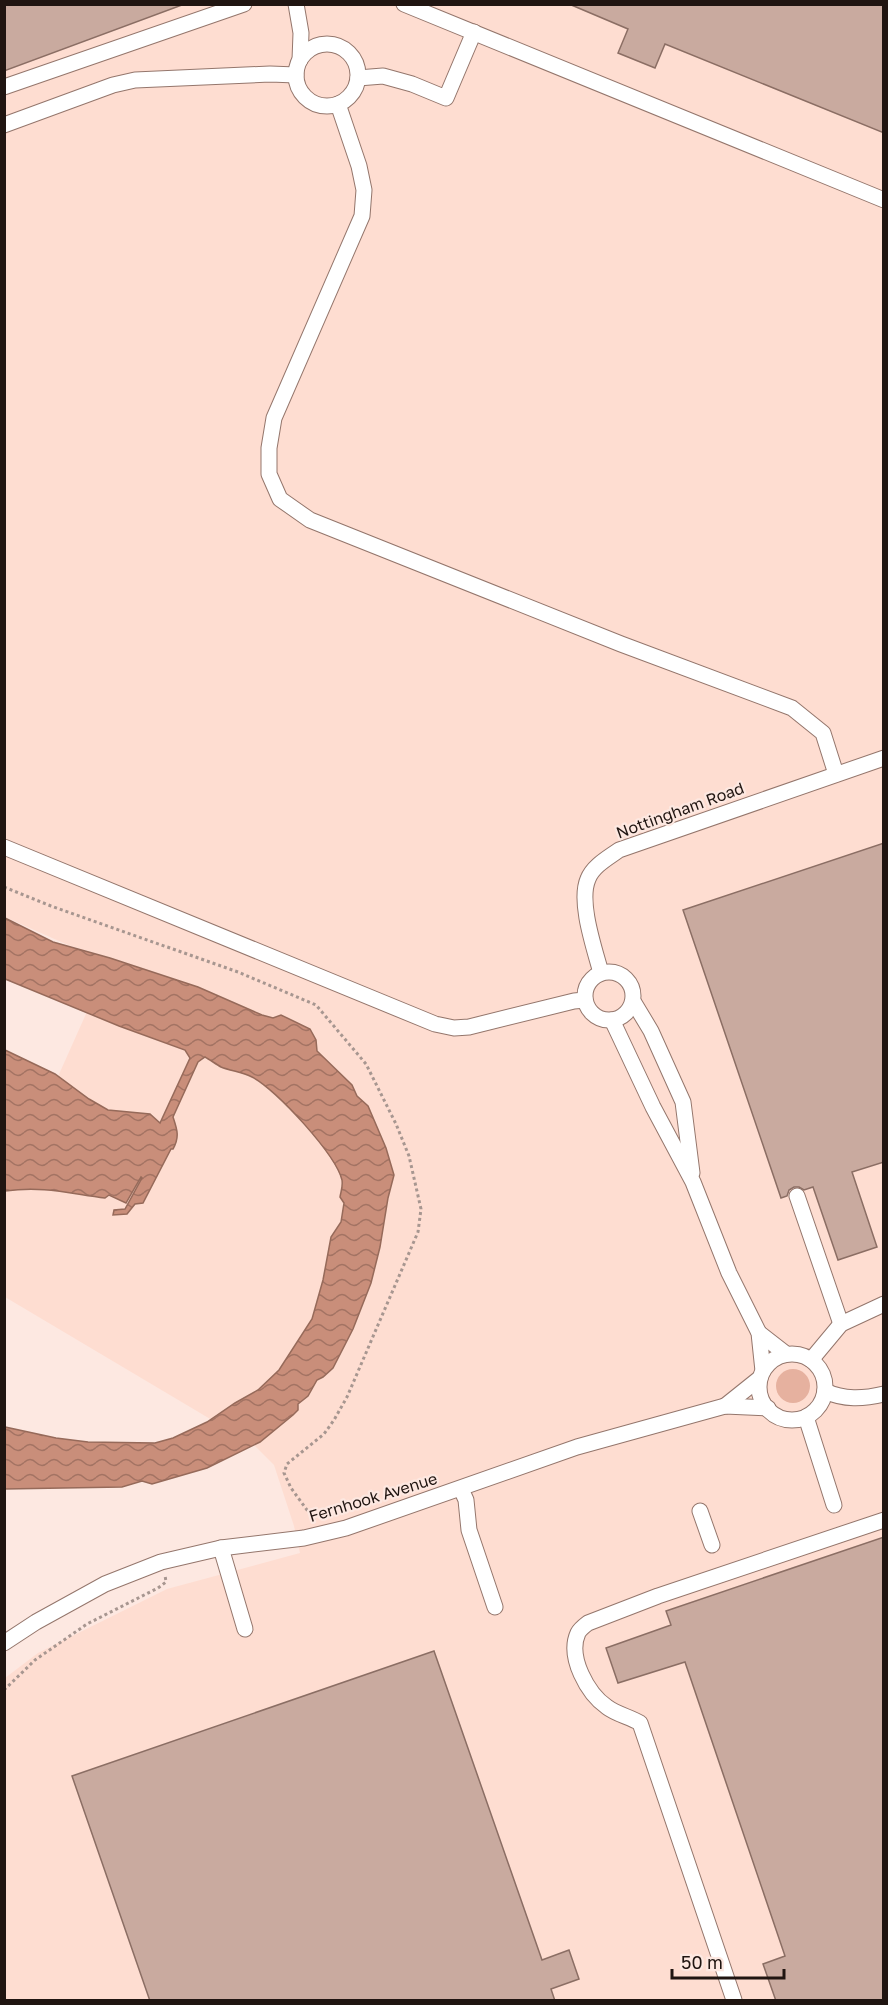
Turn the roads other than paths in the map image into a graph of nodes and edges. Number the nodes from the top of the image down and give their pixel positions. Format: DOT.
graph roads {
  1 [pos="244,4"];
  2 [pos="296,4"];
  3 [pos="404,4"];
  4 [pos="474,32"];
  5 [pos="298,67"];
  6 [pos="358,78"];
  7 [pos="4,87"];
  8 [pos="338,105"];
  9 [pos="4,125"];
  10 [pos="884,200"];
  11 [pos="884,758"];
  12 [pos="836,774"];
  13 [pos="4,847"];
  14 [pos="601,973"];
  15 [pos="585,1000"];
  16 [pos="633,1001"];
  17 [pos="612,1020"];
  18 [pos="693,1182"];
  19 [pos="797,1196"];
  20 [pos="884,1304"];
  21 [pos="841,1324"];
  22 [pos="759,1333"];
  23 [pos="786,1354"];
  24 [pos="811,1360"];
  25 [pos="762,1374"];
  26 [pos="825,1391"];
  27 [pos="884,1394"];
  28 [pos="725,1406"];
  29 [pos="768,1408"];
  30 [pos="806,1417"];
  31 [pos="461,1489"];
  32 [pos="834,1505"];
  33 [pos="700,1510"];
  34 [pos="884,1520"];
  35 [pos="712,1545"];
  36 [pos="221,1548"];
  37 [pos="495,1606"];
  38 [pos="245,1629"];
  39 [pos="4,1643"];
  40 [pos="734,2001"];
  1 -- 7 [label="street"];
  2 -- 5 [label="street"];
  3 -- 4 [label="street"];
  4 -- 6 [label="street"];
  4 -- 10 [label="street"];
  5 -- 6 [label="street"];
  5 -- 8 [label="street"];
  5 -- 9 [label="street"];
  6 -- 8 [label="street"];
  8 -- 12 [label="street"];
  11 -- 12 [label="street, Nottingham Road"];
  12 -- 14 [label="street, Nottingham Road"];
  13 -- 15 [label="street"];
  14 -- 15 [label="street"];
  14 -- 16 [label="street"];
  15 -- 17 [label="street"];
  16 -- 17 [label="street"];
  16 -- 18 [label="street"];
  17 -- 18 [label="street"];
  18 -- 22 [label="street"];
  19 -- 21 [label="street"];
  20 -- 21 [label="street"];
  21 -- 24 [label="street"];
  22 -- 23 [label="street"];
  22 -- 25 [label="street"];
  23 -- 24 [label="street"];
  23 -- 25 [label="street"];
  24 -- 26 [label="street"];
  25 -- 28 [label="street, Fernhook Avenue"];
  25 -- 29 [label="street"];
  26 -- 27 [label="street"];
  26 -- 30 [label="street"];
  28 -- 29 [label="street, Fernhook Avenue"];
  28 -- 31 [label="street, Fernhook Avenue"];
  29 -- 30 [label="street"];
  30 -- 32 [label="street"];
  31 -- 36 [label="street, Fernhook Avenue"];
  31 -- 37 [label="street"];
  33 -- 35 [label="street"];
  34 -- 40 [label="street"];
  36 -- 38 [label="street"];
  36 -- 39 [label="street, Fernhook Avenue"];
}
